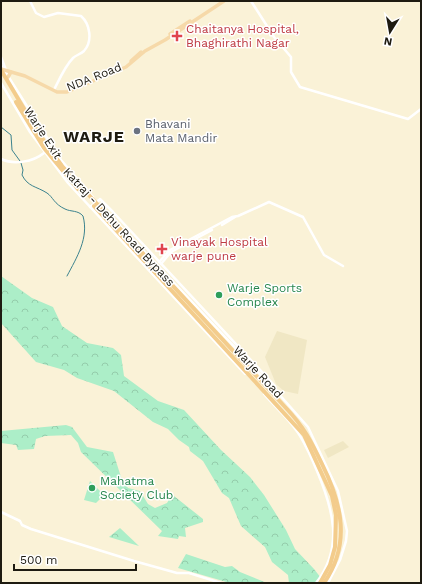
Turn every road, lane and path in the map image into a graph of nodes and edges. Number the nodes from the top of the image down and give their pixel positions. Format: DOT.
graph roads {
  1 [pos="30,1"];
  2 [pos="220,1"];
  3 [pos="224,1"];
  4 [pos="251,1"];
  5 [pos="1,58"];
  6 [pos="1,62"];
  7 [pos="3,68"];
  8 [pos="11,72"];
  9 [pos="1,76"];
  10 [pos="8,77"];
  11 [pos="1,83"];
  12 [pos="78,87"];
  13 [pos="54,89"];
  14 [pos="17,102"];
  15 [pos="421,109"];
  16 [pos="40,129"];
  17 [pos="38,134"];
  18 [pos="44,153"];
  19 [pos="1,160"];
  20 [pos="88,198"];
  21 [pos="98,200"];
  22 [pos="91,208"];
  23 [pos="104,208"];
  24 [pos="96,214"];
  25 [pos="159,264"];
  26 [pos="343,266"];
  27 [pos="314,451"];
  28 [pos="1,512"];
  29 [pos="329,564"];
  30 [pos="221,583"];
  31 [pos="316,583"];
  32 [pos="320,583"];
  33 [pos="324,583"];
  34 [pos="328,583"];
  1 -- 13 [label="street"];
  2 -- 12 [label="main road, NDA Road"];
  3 -- 12 [label="main road, NDA Road"];
  4 -- 15 [label="street"];
  5 -- 7 [label="street"];
  6 -- 7 [label="street"];
  7 -- 8 [label="main road, NDA Road"];
  7 -- 10 [label="street, Warje Exit"];
  7 -- 13 [label="main road, NDA Road"];
  7 -- 14 [label="highway, Katraj - Dehu Road Bypass"];
  8 -- 10 [label="main road"];
  8 -- 13 [label="main road, NDA Road"];
  9 -- 14 [label="highway, Katraj - Dehu Road Bypass"];
  10 -- 16 [label="street, Warje Exit"];
  11 -- 18 [label="street, Warje Exit"];
  12 -- 13 [label="main road, NDA Road"];
  14 -- 17 [label="highway, Katraj - Dehu Road Bypass"];
  14 -- 20 [label="highway, Katraj - Dehu Road Bypass"];
  16 -- 17 [label="highway"];
  16 -- 20 [label="street, Warje Exit"];
  17 -- 20 [label="highway, Katraj - Dehu Road Bypass"];
  18 -- 19 [label="street"];
  18 -- 20 [label="street, Warje Exit"];
  20 -- 21 [label="street"];
  20 -- 22 [label="street, Warje Road"];
  20 -- 27 [label="highway, Katraj - Dehu Road Bypass"];
  21 -- 22 [label="street"];
  21 -- 23 [label="street"];
  21 -- 25 [label="street"];
  22 -- 24 [label="street, Warje Road"];
  23 -- 24 [label="street"];
  23 -- 25 [label="street"];
  24 -- 27 [label="street, Warje Road"];
  25 -- 26 [label="street"];
  25 -- 27 [label="street, Warje Road"];
  27 -- 29 [label="highway"];
  27 -- 33 [label="highway"];
  27 -- 34 [label="street, Warje Road"];
  28 -- 30 [label="street"];
  29 -- 31 [label="street"];
  29 -- 32 [label="highway"];
}
